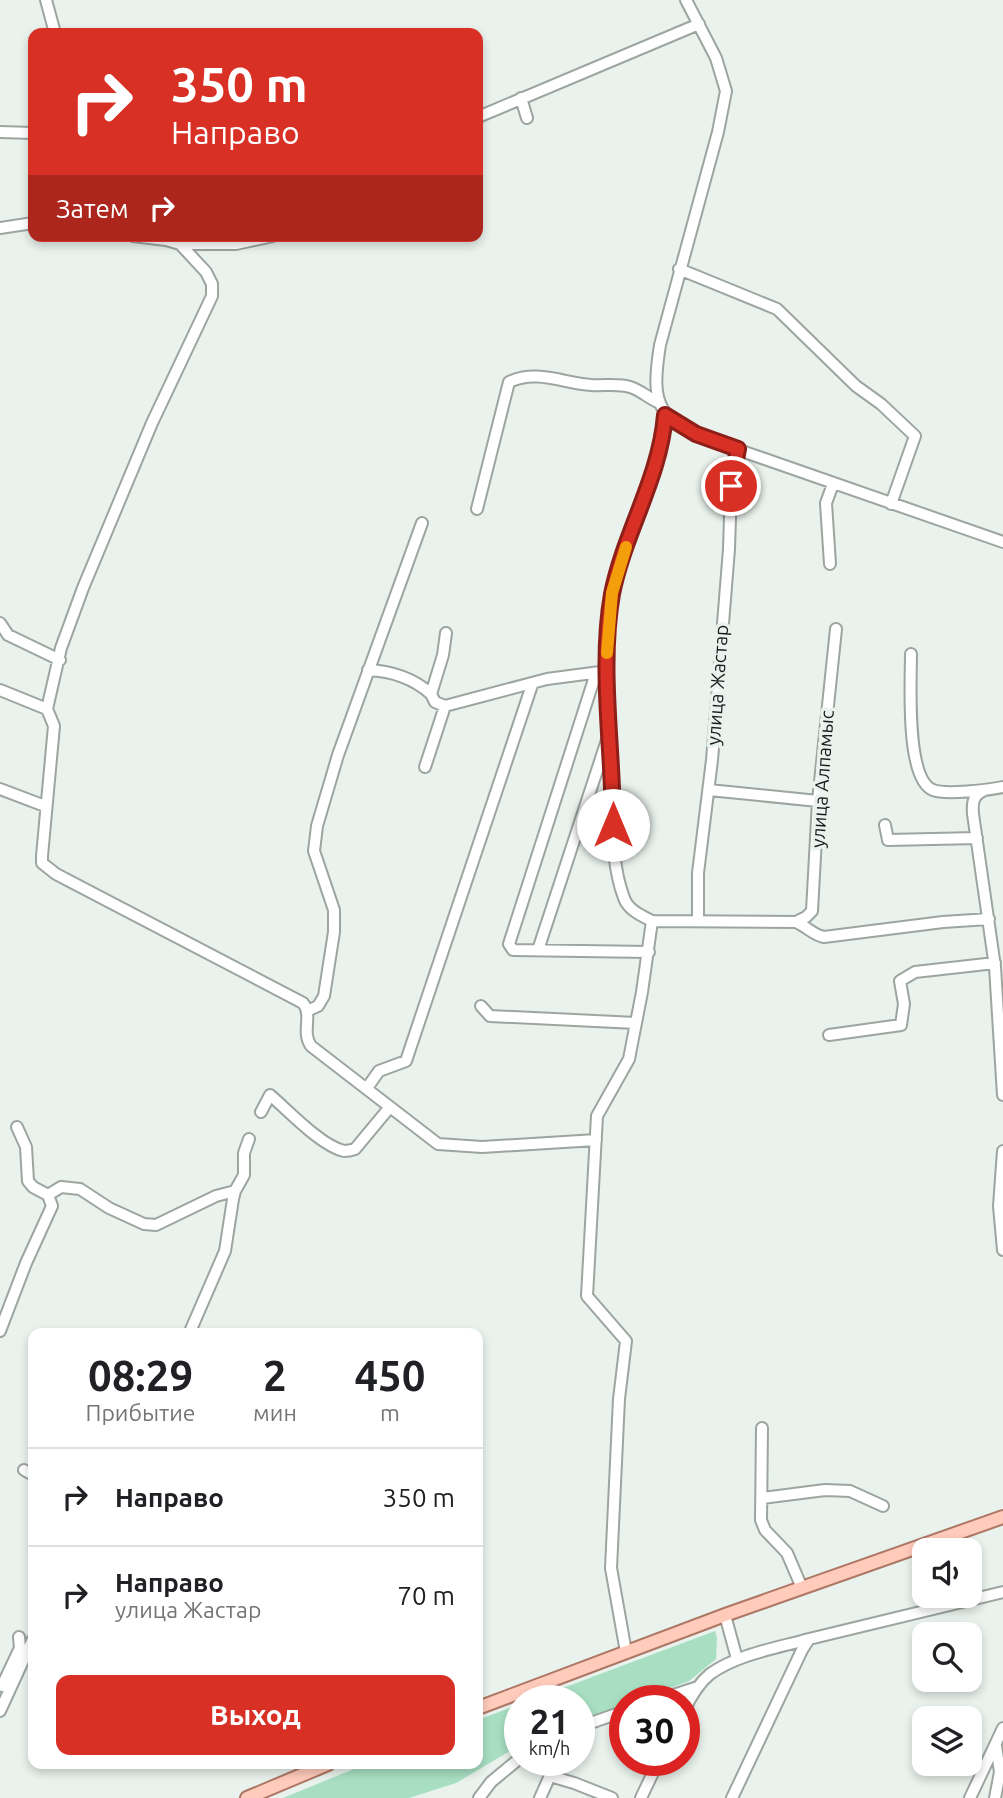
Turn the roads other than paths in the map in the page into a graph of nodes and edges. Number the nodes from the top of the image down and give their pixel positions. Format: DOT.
graph roads {
  1 [pos="46,0"];
  2 [pos="686,0"];
  3 [pos="699,24"];
  4 [pos="54,28"];
  5 [pos="521,98"];
  6 [pos="483,115"];
  7 [pos="527,118"];
  8 [pos="0,132"];
  9 [pos="28,133"];
  10 [pos="28,224"];
  11 [pos="0,229"];
  12 [pos="175,242"];
  13 [pos="245,242"];
  14 [pos="179,244"];
  15 [pos="679,269"];
  16 [pos="660,403"];
  17 [pos="665,415"];
  18 [pos="738,449"];
  19 [pos="833,484"];
  20 [pos="891,504"];
  21 [pos="477,509"];
  22 [pos="422,523"];
  23 [pos="1003,542"];
  24 [pos="830,564"];
  25 [pos="0,624"];
  26 [pos="836,629"];
  27 [pos="446,633"];
  28 [pos="911,654"];
  29 [pos="60,660"];
  30 [pos="368,670"];
  31 [pos="601,672"];
  32 [pos="532,685"];
  33 [pos="0,690"];
  34 [pos="431,694"];
  35 [pos="444,706"];
  36 [pos="47,709"];
  37 [pos="611,730"];
  38 [pos="425,767"];
  39 [pos="1003,787"];
  40 [pos="0,789"];
  41 [pos="709,790"];
  42 [pos="985,790"];
  43 [pos="818,801"];
  44 [pos="46,806"];
  45 [pos="885,825"];
  46 [pos="977,838"];
  47 [pos="989,919"];
  48 [pos="652,920"];
  49 [pos="698,920"];
  50 [pos="796,922"];
  51 [pos="538,950"];
  52 [pos="649,952"];
  53 [pos="995,963"];
  54 [pos="481,1006"];
  55 [pos="307,1011"];
  56 [pos="636,1023"];
  57 [pos="829,1035"];
  58 [pos="367,1088"];
  59 [pos="1003,1095"];
  60 [pos="390,1107"];
  61 [pos="261,1112"];
  62 [pos="18,1127"];
  63 [pos="249,1139"];
  64 [pos="596,1140"];
  65 [pos="1003,1151"];
  66 [pos="235,1191"];
  67 [pos="48,1195"];
  68 [pos="1003,1250"];
  69 [pos="192,1328"];
  70 [pos="0,1331"];
  71 [pos="762,1428"];
  72 [pos="762,1498"];
  73 [pos="883,1506"];
  74 [pos="1003,1517"];
  75 [pos="802,1588"];
  76 [pos="1003,1592"];
  77 [pos="725,1615"];
  78 [pos="19,1637"];
  79 [pos="809,1639"];
  80 [pos="28,1650"];
  81 [pos="626,1652"];
  82 [pos="737,1659"];
  83 [pos="1,1685"];
  84 [pos="700,1685"];
  85 [pos="483,1706"];
  86 [pos="0,1711"];
  87 [pos="1003,1728"];
  88 [pos="997,1743"];
  89 [pos="316,1769"];
  90 [pos="504,1771"];
  91 [pos="550,1776"];
  92 [pos="651,1776"];
  93 [pos="1003,1782"];
  94 [pos="995,1796"];
  95 [pos="247,1798"];
  96 [pos="479,1798"];
  97 [pos="540,1798"];
  98 [pos="612,1798"];
  99 [pos="641,1798"];
  100 [pos="733,1798"];
  101 [pos="970,1798"];
  1 -- 4 [label="street"];
  2 -- 3 [label="street"];
  3 -- 5 [label="street"];
  3 -- 15 [label="street"];
  5 -- 6 [label="street"];
  5 -- 7 [label="street"];
  8 -- 9 [label="street"];
  10 -- 11 [label="street"];
  12 -- 14 [label="street"];
  13 -- 14 [label="street"];
  14 -- 29 [label="street"];
  15 -- 16 [label="street"];
  15 -- 20 [label="street"];
  16 -- 17 [label="street"];
  16 -- 21 [label="street"];
  17 -- 18 [label="street"];
  17 -- 31 [label="street"];
  18 -- 19 [label="street"];
  18 -- 41 [label="street, улица Жастар"];
  19 -- 20 [label="street"];
  19 -- 24 [label="street"];
  20 -- 23 [label="street"];
  22 -- 30 [label="street"];
  25 -- 29 [label="street"];
  26 -- 43 [label="street, улица Алпамыс"];
  27 -- 34 [label="street"];
  28 -- 42 [label="street"];
  29 -- 36 [label="street"];
  30 -- 34 [label="street"];
  30 -- 55 [label="street"];
  31 -- 32 [label="street"];
  31 -- 37 [label="street"];
  31 -- 51 [label="street"];
  32 -- 35 [label="street"];
  32 -- 58 [label="street"];
  33 -- 36 [label="street"];
  34 -- 35 [label="street"];
  35 -- 38 [label="street"];
  36 -- 44 [label="street"];
  37 -- 48 [label="street"];
  37 -- 51 [label="street"];
  39 -- 42 [label="street"];
  40 -- 44 [label="street"];
  41 -- 43 [label="street"];
  41 -- 49 [label="street, улица Жастар"];
  42 -- 46 [label="street"];
  43 -- 50 [label="street, улица Алпамыс"];
  44 -- 55 [label="street"];
  45 -- 46 [label="street"];
  46 -- 47 [label="street"];
  47 -- 50 [label="street"];
  47 -- 53 [label="street"];
  48 -- 49 [label="street"];
  48 -- 52 [label="street"];
  49 -- 50 [label="street"];
  51 -- 52 [label="street"];
  52 -- 56 [label="street"];
  53 -- 57 [label="street"];
  53 -- 59 [label="street"];
  54 -- 56 [label="street"];
  55 -- 58 [label="street"];
  56 -- 64 [label="street"];
  58 -- 60 [label="street"];
  60 -- 61 [label="street"];
  60 -- 64 [label="street"];
  62 -- 67 [label="street"];
  63 -- 66 [label="street"];
  64 -- 81 [label="street"];
  65 -- 68 [label="street"];
  66 -- 67 [label="street"];
  66 -- 69 [label="street"];
  67 -- 70 [label="street"];
  71 -- 72 [label="street"];
  72 -- 73 [label="street"];
  72 -- 75 [label="street"];
  74 -- 75 [label="main road"];
  75 -- 77 [label="main road"];
  76 -- 79 [label="street"];
  77 -- 81 [label="main road"];
  77 -- 82 [label="street"];
  78 -- 83 [label="street"];
  79 -- 82 [label="street"];
  79 -- 100 [label="street"];
  80 -- 86 [label="street"];
  81 -- 85 [label="main road"];
  82 -- 84 [label="street"];
  87 -- 88 [label="street"];
  88 -- 94 [label="street"];
  88 -- 101 [label="street"];
  89 -- 95 [label="main road"];
  90 -- 96 [label="street"];
  91 -- 97 [label="street"];
  91 -- 98 [label="street"];
  92 -- 99 [label="street"];
  93 -- 94 [label="street"];
}
